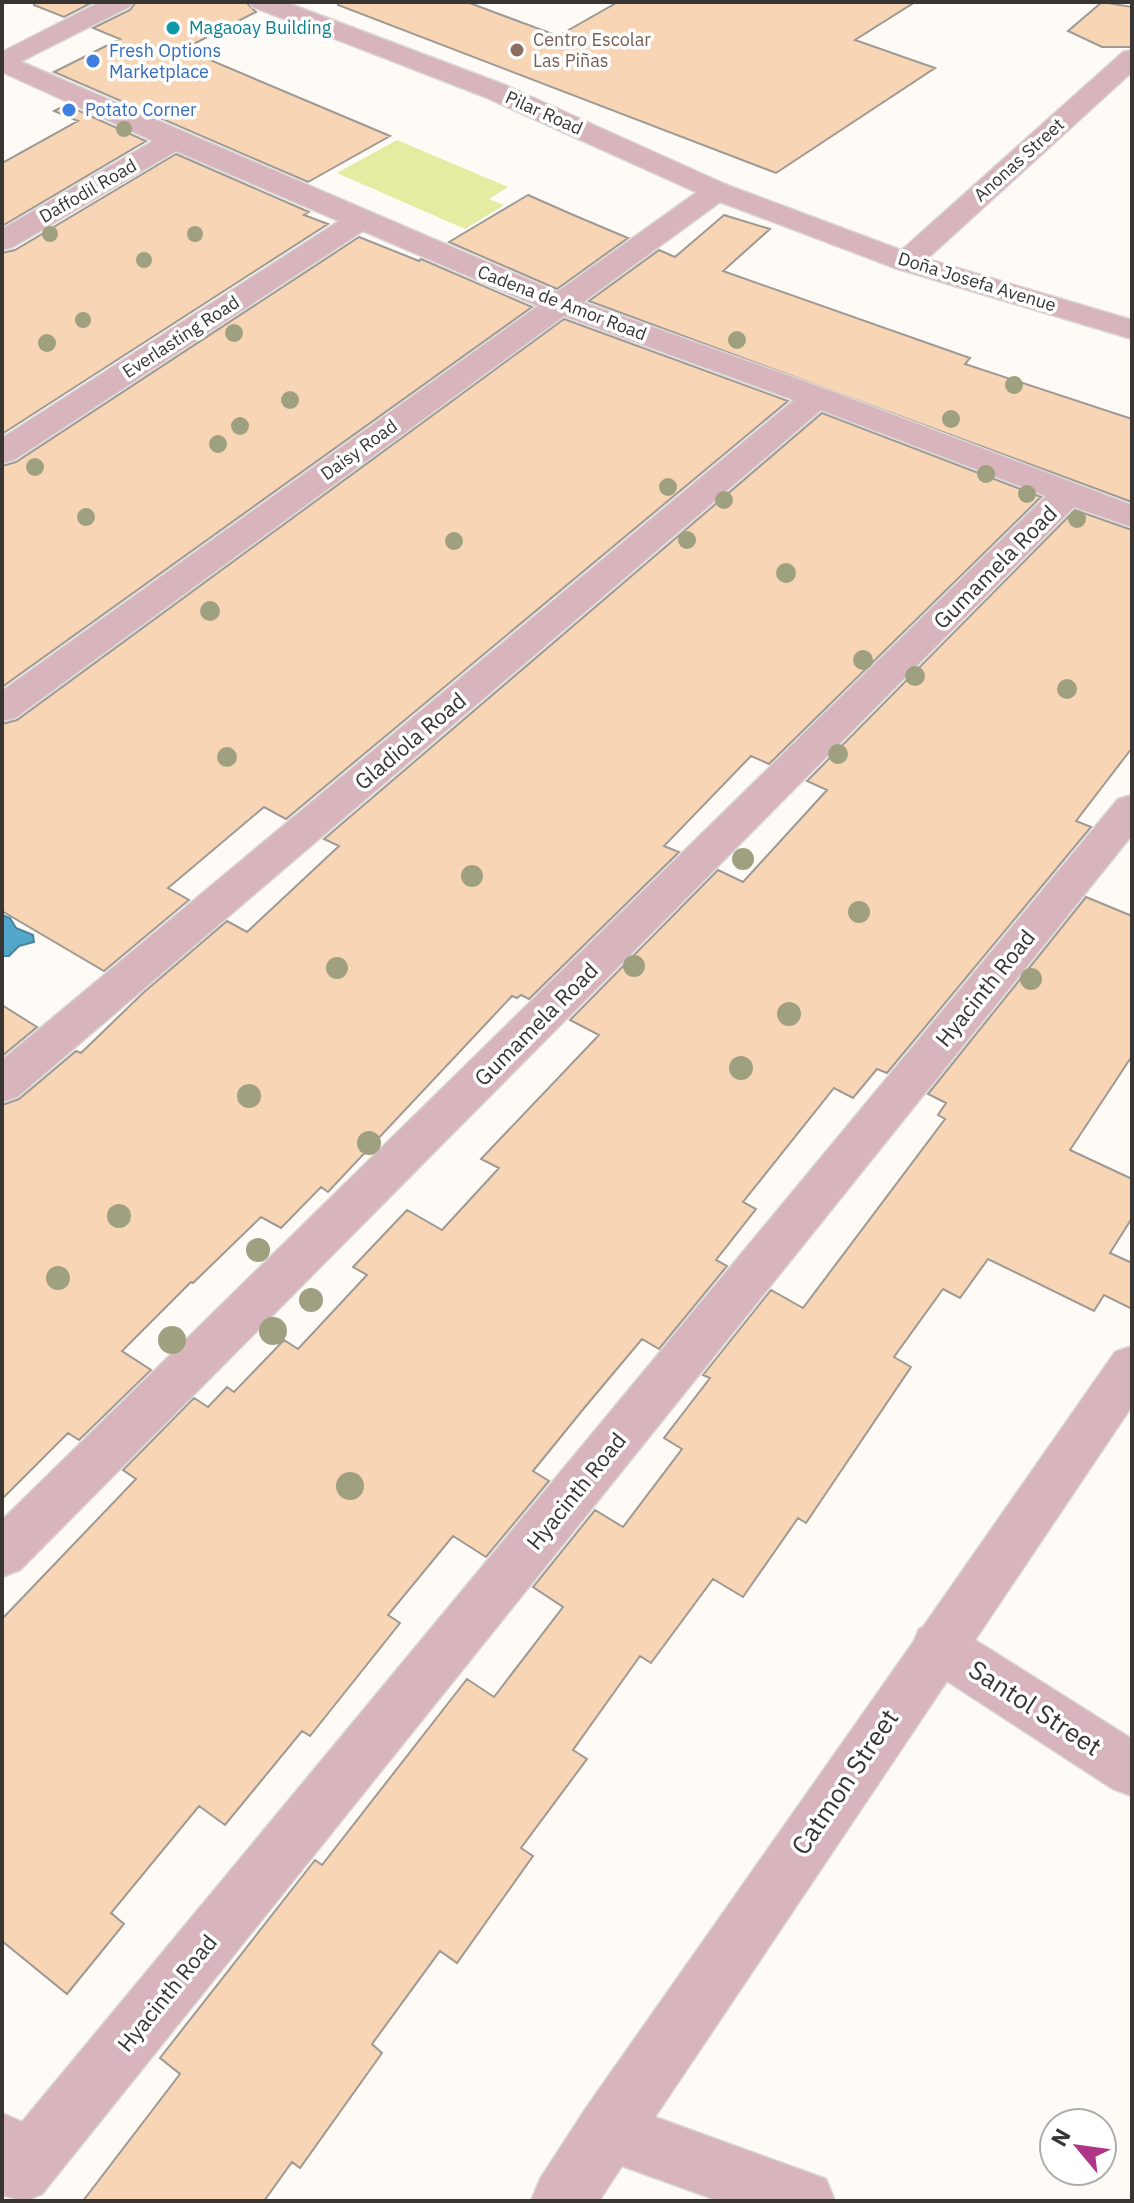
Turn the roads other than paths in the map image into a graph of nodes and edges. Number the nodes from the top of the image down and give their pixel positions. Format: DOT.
graph roads {
  1 [pos="120,2"];
  2 [pos="262,2"];
  3 [pos="1132,58"];
  4 [pos="2,62"];
  5 [pos="174,140"];
  6 [pos="717,191"];
  7 [pos="359,221"];
  8 [pos="824,230"];
  9 [pos="2,241"];
  10 [pos="906,262"];
  11 [pos="559,304"];
  12 [pos="1130,327"];
  13 [pos="817,397"];
  14 [pos="2,453"];
  15 [pos="1069,493"];
  16 [pos="1132,517"];
  17 [pos="2,709"];
  18 [pos="1132,808"];
  19 [pos="2,1085"];
  20 [pos="1132,1366"];
  21 [pos="2,1554"];
  22 [pos="938,1646"];
  23 [pos="1132,1770"];
  24 [pos="608,2130"];
  25 [pos="11,2158"];
  26 [pos="562,2201"];
  27 [pos="804,2201"];
  1 -- 4 [label="street"];
  2 -- 6 [label="street, Pilar Road"];
  3 -- 10 [label="street, Anonas Street"];
  4 -- 5 [label="street, Cadena de Amor Road"];
  5 -- 7 [label="street, Cadena de Amor Road"];
  5 -- 9 [label="street, Daffodil Road"];
  6 -- 8 [label="street, Pilar Road"];
  6 -- 11 [label="street, Daisy Road"];
  7 -- 11 [label="street, Cadena de Amor Road"];
  7 -- 14 [label="street, Everlasting Road"];
  8 -- 10 [label="street, Doña Josefa Avenue"];
  10 -- 12 [label="street, Doña Josefa Avenue"];
  11 -- 13 [label="street, Cadena de Amor Road"];
  11 -- 17 [label="street, Daisy Road"];
  13 -- 15 [label="street, Cadena de Amor Road"];
  13 -- 19 [label="street, Gladiola Road"];
  15 -- 16 [label="street, Cadena de Amor Road"];
  15 -- 21 [label="street, Gumamela Road"];
  18 -- 25 [label="street, Hyacinth Road"];
  20 -- 22 [label="street, Catmon Street"];
  22 -- 23 [label="street, Santol Street"];
  22 -- 24 [label="street, Catmon Street"];
  24 -- 26 [label="street, Catmon Street"];
  24 -- 27 [label="street"];
}
